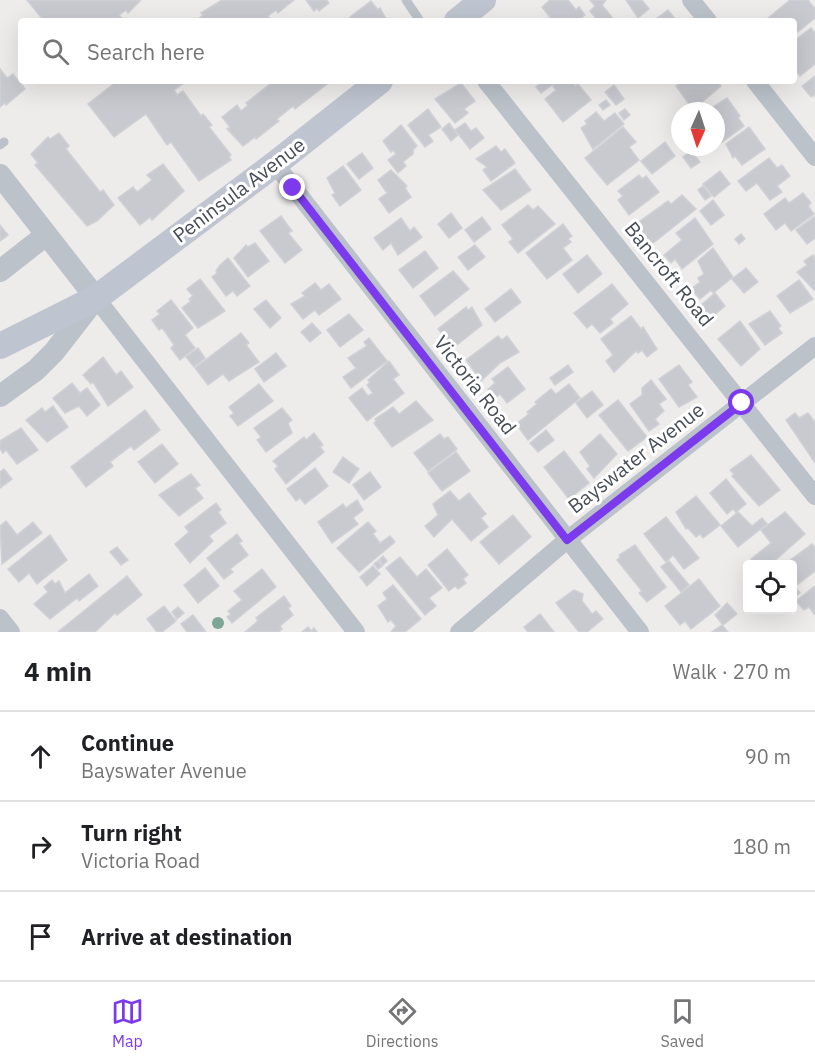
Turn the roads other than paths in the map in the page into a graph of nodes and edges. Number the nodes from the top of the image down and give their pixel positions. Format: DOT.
graph roads {
  1 [pos="406,0"];
  2 [pos="483,0"];
  3 [pos="691,0"];
  4 [pos="418,18"];
  5 [pos="461,18"];
  6 [pos="706,18"];
  7 [pos="376,84"];
  8 [pos="488,84"];
  9 [pos="757,84"];
  10 [pos="815,157"];
  11 [pos="275,164"];
  12 [pos="0,175"];
  13 [pos="46,235"];
  14 [pos="0,271"];
  15 [pos="96,298"];
  16 [pos="0,346"];
  17 [pos="815,346"];
  18 [pos="0,396"];
  19 [pos="742,403"];
  20 [pos="815,496"];
  21 [pos="567,540"];
  22 [pos="356,632"];
  23 [pos="459,632"];
  24 [pos="640,632"];
  1 -- 4 [label="lane"];
  2 -- 5 [label="main road"];
  3 -- 6 [label="street"];
  7 -- 11 [label="main road, Peninsula Avenue"];
  8 -- 19 [label="street, Bancroft Road"];
  9 -- 10 [label="street"];
  11 -- 15 [label="main road, Peninsula Avenue"];
  11 -- 21 [label="street, Victoria Road"];
  12 -- 13 [label="street"];
  13 -- 14 [label="street"];
  13 -- 15 [label="street"];
  15 -- 16 [label="main road, Peninsula Avenue"];
  15 -- 18 [label="street, Peninsula Avenue"];
  15 -- 22 [label="street"];
  17 -- 19 [label="street, Bayswater Avenue"];
  19 -- 20 [label="street, Bancroft Road"];
  19 -- 21 [label="street, Bayswater Avenue"];
  21 -- 23 [label="street, Bayswater Avenue"];
  21 -- 24 [label="street, Victoria Road"];
}
